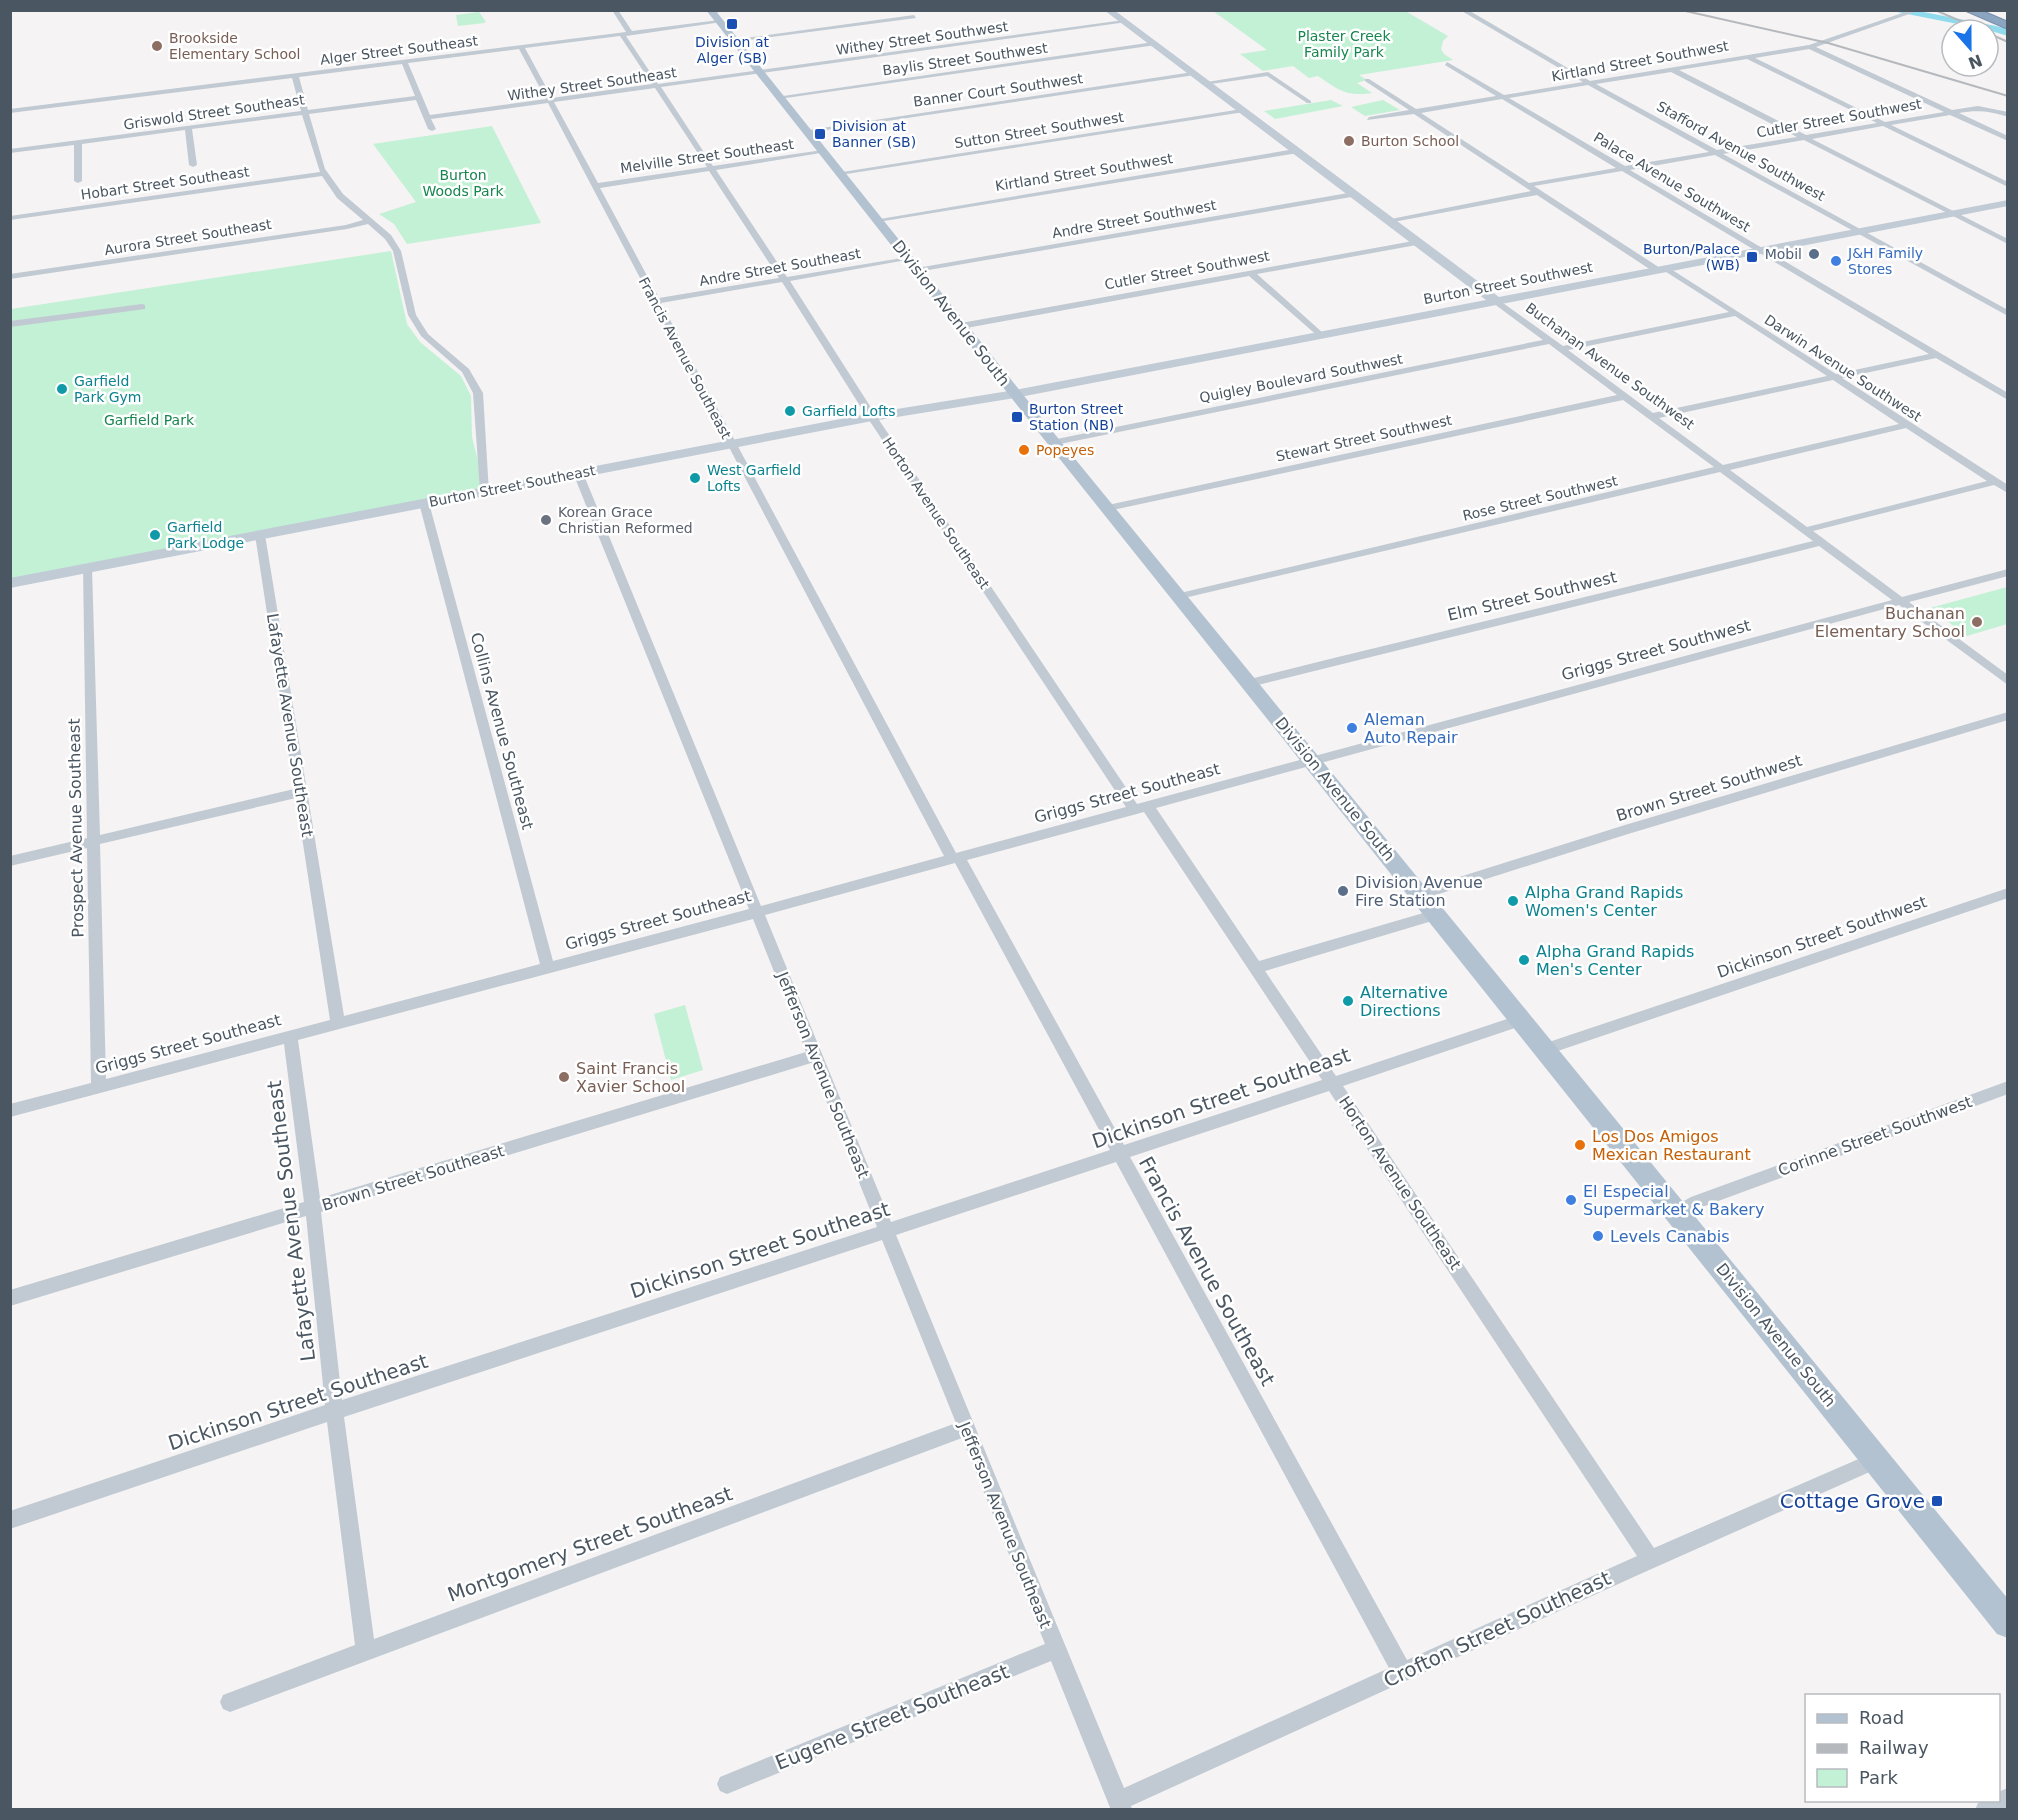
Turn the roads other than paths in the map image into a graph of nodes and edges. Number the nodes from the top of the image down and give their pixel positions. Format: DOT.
graph roads {
  1 [pos="615,10"];
  2 [pos="1108,10"];
  3 [pos="1463,10"];
  4 [pos="1969,10"];
  5 [pos="1982,10"];
  6 [pos="716,14"];
  7 [pos="1907,14"];
  8 [pos="914,17"];
  9 [pos="2007,20"];
  10 [pos="1124,22"];
  11 [pos="2007,26"];
  12 [pos="626,33"];
  13 [pos="734,40"];
  14 [pos="1154,44"];
  15 [pos="521,46"];
  16 [pos="1810,47"];
  17 [pos="1746,56"];
  18 [pos="404,61"];
  19 [pos="1447,64"];
  20 [pos="1671,69"];
  21 [pos="759,73"];
  22 [pos="1193,74"];
  23 [pos="295,75"];
  24 [pos="1366,80"];
  25 [pos="1204,83"];
  26 [pos="1592,84"];
  27 [pos="656,87"];
  28 [pos="420,97"];
  29 [pos="779,97"];
  30 [pos="1504,98"];
  31 [pos="550,102"];
  32 [pos="1309,102"];
  33 [pos="10,111"];
  34 [pos="1242,111"];
  35 [pos="305,112"];
  36 [pos="1414,112"];
  37 [pos="1950,113"];
  38 [pos="2007,115"];
  39 [pos="429,117"];
  40 [pos="1369,119"];
  41 [pos="1884,125"];
  42 [pos="188,128"];
  43 [pos="432,129"];
  44 [pos="806,131"];
  45 [pos="1803,138"];
  46 [pos="2007,139"];
  47 [pos="78,142"];
  48 [pos="10,151"];
  49 [pos="1295,151"];
  50 [pos="823,152"];
  51 [pos="1716,153"];
  52 [pos="193,165"];
  53 [pos="1623,168"];
  54 [pos="710,169"];
  55 [pos="840,173"];
  56 [pos="324,174"];
  57 [pos="78,181"];
  58 [pos="1528,185"];
  59 [pos="2007,185"];
  60 [pos="595,186"];
  61 [pos="1538,192"];
  62 [pos="1354,194"];
  63 [pos="2007,203"];
  64 [pos="1951,213"];
  65 [pos="10,218"];
  66 [pos="878,220"];
  67 [pos="369,221"];
  68 [pos="1391,221"];
  69 [pos="1857,231"];
  70 [pos="1419,242"];
  71 [pos="2007,242"];
  72 [pos="1760,250"];
  73 [pos="908,259"];
  74 [pos="1661,269"];
  75 [pos="917,270"];
  76 [pos="1251,273"];
  77 [pos="10,277"];
  78 [pos="785,280"];
  79 [pos="1496,301"];
  80 [pos="656,302"];
  81 [pos="142,307"];
  82 [pos="1734,314"];
  83 [pos="2007,314"];
  84 [pos="10,324"];
  85 [pos="961,326"];
  86 [pos="1320,335"];
  87 [pos="1552,341"];
  88 [pos="1562,349"];
  89 [pos="1938,356"];
  90 [pos="1835,378"];
  91 [pos="1015,394"];
  92 [pos="1626,396"];
  93 [pos="2007,397"];
  94 [pos="1654,416"];
  95 [pos="872,417"];
  96 [pos="1906,425"];
  97 [pos="1055,442"];
  98 [pos="730,444"];
  99 [pos="1725,468"];
  100 [pos="578,473"];
  101 [pos="1995,482"];
  102 [pos="2007,490"];
  103 [pos="485,491"];
  104 [pos="423,503"];
  105 [pos="1108,508"];
  106 [pos="1806,530"];
  107 [pos="260,535"];
  108 [pos="1822,542"];
  109 [pos="87,568"];
  110 [pos="2007,572"];
  111 [pos="10,583"];
  112 [pos="1180,596"];
  113 [pos="1900,600"];
  114 [pos="2007,681"];
  115 [pos="1250,683"];
  116 [pos="2007,716"];
  117 [pos="1313,762"];
  118 [pos="301,792"];
  119 [pos="1141,808"];
  120 [pos="93,842"];
  121 [pos="956,859"];
  122 [pos="10,861"];
  123 [pos="2007,893"];
  124 [pos="1420,895"];
  125 [pos="758,912"];
  126 [pos="1437,914"];
  127 [pos="548,967"];
  128 [pos="1255,968"];
  129 [pos="1522,1020"];
  130 [pos="338,1022"];
  131 [pos="290,1035"];
  132 [pos="1546,1049"];
  133 [pos="815,1056"];
  134 [pos="1333,1083"];
  135 [pos="99,1087"];
  136 [pos="2007,1087"];
  137 [pos="10,1111"];
  138 [pos="1120,1155"];
  139 [pos="313,1208"];
  140 [pos="1677,1213"];
  141 [pos="886,1231"];
  142 [pos="10,1298"];
  143 [pos="334,1411"];
  144 [pos="966,1428"];
  145 [pos="1877,1460"];
  146 [pos="10,1520"];
  147 [pos="1650,1559"];
  148 [pos="2007,1623"];
  149 [pos="1056,1649"];
  150 [pos="366,1651"];
  151 [pos="1402,1673"];
  152 [pos="230,1702"];
  153 [pos="728,1784"];
  154 [pos="1999,1802"];
  155 [pos="1121,1805"];
  156 [pos="1985,1809"];
  1 -- 12 [label="street, Horton Avenue Southeast"];
  2 -- 10 [label="main road, Buchanan Avenue Southwest"];
  3 -- 26 [label="street, Stafford Avenue Southwest"];
  4 -- 11 [label="highway"];
  5 -- 9 [label="highway"];
  6 -- 12 [label="street, Alger Street Southeast"];
  6 -- 13 [label="main road, Division Avenue South"];
  7 -- 16 [label="street, Kirtland Street Southwest"];
  8 -- 13 [label="street"];
  10 -- 14 [label="main road, Buchanan Avenue Southwest"];
  10 -- 21 [label="street, Withey Street Southwest"];
  12 -- 15 [label="street, Alger Street Southeast"];
  12 -- 27 [label="street, Horton Avenue Southeast"];
  13 -- 21 [label="main road, Division Avenue South"];
  14 -- 22 [label="main road, Buchanan Avenue Southwest"];
  14 -- 29 [label="street, Baylis Street Southwest"];
  15 -- 18 [label="street, Alger Street Southeast"];
  15 -- 31 [label="street, Francis Avenue Southeast"];
  16 -- 17 [label="street, Kirtland Street Southwest"];
  16 -- 37 [label="street"];
  17 -- 20 [label="street, Kirtland Street Southwest"];
  17 -- 41 [label="street"];
  18 -- 23 [label="street, Alger Street Southeast"];
  18 -- 28 [label="street"];
  19 -- 30 [label="street, Palace Avenue Southwest"];
  20 -- 26 [label="street, Kirtland Street Southwest"];
  20 -- 45 [label="street"];
  21 -- 27 [label="street, Withey Street Southeast"];
  21 -- 29 [label="main road, Division Avenue South"];
  22 -- 25 [label="main road, Buchanan Avenue Southwest"];
  22 -- 44 [label="street, Banner Court Southwest"];
  23 -- 33 [label="street, Alger Street Southeast"];
  23 -- 35 [label="street"];
  24 -- 36 [label="street, Darwin Avenue Southwest"];
  25 -- 32 [label="street"];
  25 -- 34 [label="main road, Buchanan Avenue Southwest"];
  26 -- 30 [label="street, Kirtland Street Southwest"];
  26 -- 51 [label="street, Stafford Avenue Southwest"];
  27 -- 31 [label="street, Withey Street Southeast"];
  27 -- 54 [label="street, Horton Avenue Southeast"];
  28 -- 35 [label="street, Griswold Street Southeast"];
  28 -- 39 [label="street"];
  29 -- 44 [label="main road, Division Avenue South"];
  30 -- 36 [label="street, Kirtland Street Southwest"];
  30 -- 53 [label="street, Palace Avenue Southwest"];
  31 -- 39 [label="street, Withey Street Southeast"];
  31 -- 60 [label="street, Francis Avenue Southeast"];
  34 -- 49 [label="main road, Buchanan Avenue Southwest"];
  34 -- 55 [label="street, Sutton Street Southwest"];
  35 -- 42 [label="street, Griswold Street Southeast"];
  35 -- 56 [label="street"];
  36 -- 40 [label="street, Kirtland Street Southwest"];
  36 -- 58 [label="street, Darwin Avenue Southwest"];
  37 -- 38 [label="street, Cutler Street Southwest"];
  37 -- 41 [label="street, Cutler Street Southwest"];
  37 -- 46 [label="street"];
  39 -- 43 [label="street"];
  41 -- 45 [label="street, Cutler Street Southwest"];
  41 -- 59 [label="street"];
  42 -- 47 [label="street, Griswold Street Southeast"];
  42 -- 52 [label="street"];
  44 -- 50 [label="main road, Division Avenue South"];
  45 -- 51 [label="street, Cutler Street Southwest"];
  45 -- 64 [label="street"];
  47 -- 48 [label="street, Griswold Street Southeast"];
  47 -- 57 [label="street"];
  49 -- 62 [label="main road, Buchanan Avenue Southwest"];
  49 -- 66 [label="street, Kirtland Street Southwest"];
  50 -- 54 [label="street, Melville Street Southeast"];
  50 -- 55 [label="main road, Division Avenue South"];
  51 -- 53 [label="street, Cutler Street Southwest"];
  51 -- 69 [label="street, Stafford Avenue Southwest"];
  53 -- 58 [label="street, Cutler Street Southwest"];
  53 -- 72 [label="street, Palace Avenue Southwest"];
  54 -- 60 [label="street, Melville Street Southeast"];
  54 -- 78 [label="street, Horton Avenue Southeast"];
  55 -- 66 [label="main road, Division Avenue South"];
  56 -- 65 [label="street, Hobart Street Southeast"];
  56 -- 67 [label="street"];
  58 -- 61 [label="street, Darwin Avenue Southwest"];
  60 -- 80 [label="street, Francis Avenue Southeast"];
  61 -- 68 [label="street"];
  61 -- 74 [label="street, Darwin Avenue Southwest"];
  62 -- 68 [label="main road, Buchanan Avenue Southwest"];
  62 -- 75 [label="street, Andre Street Southwest"];
  63 -- 64 [label="main road, Burton Street Southwest"];
  64 -- 69 [label="main road, Burton Street Southwest"];
  64 -- 71 [label="street"];
  66 -- 73 [label="main road, Division Avenue South"];
  67 -- 77 [label="street, Aurora Street Southeast"];
  67 -- 103 [label="street"];
  68 -- 70 [label="main road, Buchanan Avenue Southwest"];
  69 -- 72 [label="main road, Burton Street Southwest"];
  69 -- 83 [label="street, Stafford Avenue Southwest"];
  70 -- 76 [label="street, Cutler Street Southwest"];
  70 -- 79 [label="main road, Buchanan Avenue Southwest"];
  72 -- 74 [label="main road, Burton Street Southwest"];
  72 -- 89 [label="street, Palace Avenue Southwest"];
  73 -- 75 [label="main road, Division Avenue South"];
  73 -- 78 [label="street, Andre Street Southeast"];
  74 -- 79 [label="main road, Burton Street Southwest"];
  74 -- 82 [label="street, Darwin Avenue Southwest"];
  75 -- 85 [label="main road, Division Avenue South"];
  76 -- 85 [label="street, Cutler Street Southwest"];
  76 -- 86 [label="street"];
  78 -- 80 [label="street, Andre Street Southeast"];
  78 -- 95 [label="street, Horton Avenue Southeast"];
  79 -- 86 [label="main road, Burton Street Southwest"];
  79 -- 87 [label="street, Buchanan Avenue Southwest"];
  80 -- 98 [label="street, Francis Avenue Southeast"];
  81 -- 84 [label="street"];
  82 -- 88 [label="street"];
  82 -- 90 [label="street, Darwin Avenue Southwest"];
  85 -- 91 [label="main road, Division Avenue South"];
  86 -- 91 [label="main road, Burton Street Southwest"];
  87 -- 88 [label="street, Buchanan Avenue Southwest"];
  87 -- 97 [label="street, Quigley Boulevard Southwest"];
  88 -- 92 [label="street, Buchanan Avenue Southwest"];
  89 -- 90 [label="street"];
  89 -- 93 [label="street, Palace Avenue Southwest"];
  90 -- 94 [label="street"];
  90 -- 96 [label="street, Darwin Avenue Southwest"];
  91 -- 95 [label="main road, Burton Street Southeast"];
  91 -- 97 [label="main road, Division Avenue South"];
  92 -- 94 [label="street, Buchanan Avenue Southwest"];
  92 -- 105 [label="street, Stewart Street Southwest"];
  94 -- 99 [label="street, Buchanan Avenue Southwest"];
  95 -- 98 [label="main road, Burton Street Southeast"];
  95 -- 119 [label="street, Horton Avenue Southeast"];
  96 -- 99 [label="street, Rose Street Southwest"];
  96 -- 101 [label="street, Darwin Avenue Southwest"];
  97 -- 105 [label="main road, Division Avenue South"];
  98 -- 100 [label="main road, Burton Street Southeast"];
  98 -- 121 [label="street, Francis Avenue Southeast"];
  99 -- 106 [label="street, Buchanan Avenue Southwest"];
  99 -- 112 [label="street, Rose Street Southwest"];
  100 -- 103 [label="main road, Burton Street Southeast"];
  100 -- 125 [label="street, Jefferson Avenue Southeast"];
  101 -- 102 [label="street, Darwin Avenue Southwest"];
  101 -- 106 [label="street"];
  103 -- 104 [label="main road, Burton Street Southeast"];
  104 -- 107 [label="main road, Burton Street Southeast"];
  104 -- 127 [label="street, Collins Avenue Southeast"];
  105 -- 112 [label="main road, Division Avenue South"];
  106 -- 108 [label="street, Buchanan Avenue Southwest"];
  107 -- 109 [label="main road, Burton Street Southeast"];
  107 -- 118 [label="street, Lafayette Avenue Southeast"];
  108 -- 113 [label="street, Buchanan Avenue Southwest"];
  108 -- 115 [label="street, Elm Street Southwest"];
  109 -- 111 [label="main road, Burton Street Southeast"];
  109 -- 120 [label="street, Prospect Avenue Southeast"];
  110 -- 113 [label="street, Griggs Street Southwest"];
  112 -- 115 [label="main road, Division Avenue South"];
  113 -- 114 [label="street, Buchanan Avenue Southwest"];
  113 -- 117 [label="street, Griggs Street Southwest"];
  115 -- 117 [label="main road, Division Avenue South"];
  116 -- 124 [label="street, Brown Street Southwest"];
  117 -- 119 [label="street, Griggs Street Southeast"];
  117 -- 124 [label="main road, Division Avenue South"];
  118 -- 120 [label="street"];
  118 -- 130 [label="street, Lafayette Avenue Southeast"];
  119 -- 121 [label="street, Griggs Street Southeast"];
  119 -- 128 [label="street, Horton Avenue Southeast"];
  120 -- 122 [label="street"];
  120 -- 135 [label="street, Prospect Avenue Southeast"];
  121 -- 125 [label="street, Griggs Street Southeast"];
  121 -- 138 [label="street, Francis Avenue Southeast"];
  123 -- 132 [label="street, Dickinson Street Southwest"];
  124 -- 126 [label="main road, Division Avenue South"];
  125 -- 127 [label="street, Griggs Street Southeast"];
  125 -- 133 [label="street, Jefferson Avenue Southeast"];
  126 -- 128 [label="street"];
  126 -- 129 [label="main road, Division Avenue South"];
  127 -- 130 [label="street, Griggs Street Southeast"];
  128 -- 134 [label="street, Horton Avenue Southeast"];
  129 -- 132 [label="main road, Division Avenue South"];
  129 -- 134 [label="street, Dickinson Street Southeast"];
  130 -- 131 [label="street, Griggs Street Southeast"];
  131 -- 135 [label="street, Griggs Street Southeast"];
  131 -- 139 [label="street, Lafayette Avenue Southeast"];
  132 -- 140 [label="main road, Division Avenue South"];
  133 -- 139 [label="street, Brown Street Southeast"];
  133 -- 141 [label="street, Jefferson Avenue Southeast"];
  134 -- 138 [label="street, Dickinson Street Southeast"];
  134 -- 147 [label="street, Horton Avenue Southeast"];
  135 -- 137 [label="street, Griggs Street Southeast"];
  136 -- 140 [label="street, Corinne Street Southwest"];
  138 -- 141 [label="street, Dickinson Street Southeast"];
  138 -- 151 [label="street, Francis Avenue Southeast"];
  139 -- 142 [label="street, Brown Street Southeast"];
  139 -- 143 [label="street, Lafayette Avenue Southeast"];
  140 -- 145 [label="main road, Division Avenue South"];
  141 -- 143 [label="street, Dickinson Street Southeast"];
  141 -- 144 [label="street, Jefferson Avenue Southeast"];
  143 -- 146 [label="street, Dickinson Street Southeast"];
  143 -- 150 [label="street, Lafayette Avenue Southeast"];
  144 -- 149 [label="street, Jefferson Avenue Southeast"];
  144 -- 150 [label="street, Montgomery Street Southeast"];
  145 -- 147 [label="street, Crofton Street Southeast"];
  145 -- 148 [label="main road, Division Avenue South"];
  147 -- 151 [label="street, Crofton Street Southeast"];
  149 -- 153 [label="street, Eugene Street Southeast"];
  149 -- 155 [label="street, Jefferson Avenue Southeast"];
  150 -- 152 [label="street, Montgomery Street Southeast"];
  151 -- 155 [label="street, Crofton Street Southeast"];
  154 -- 156 [label="street"];
}
